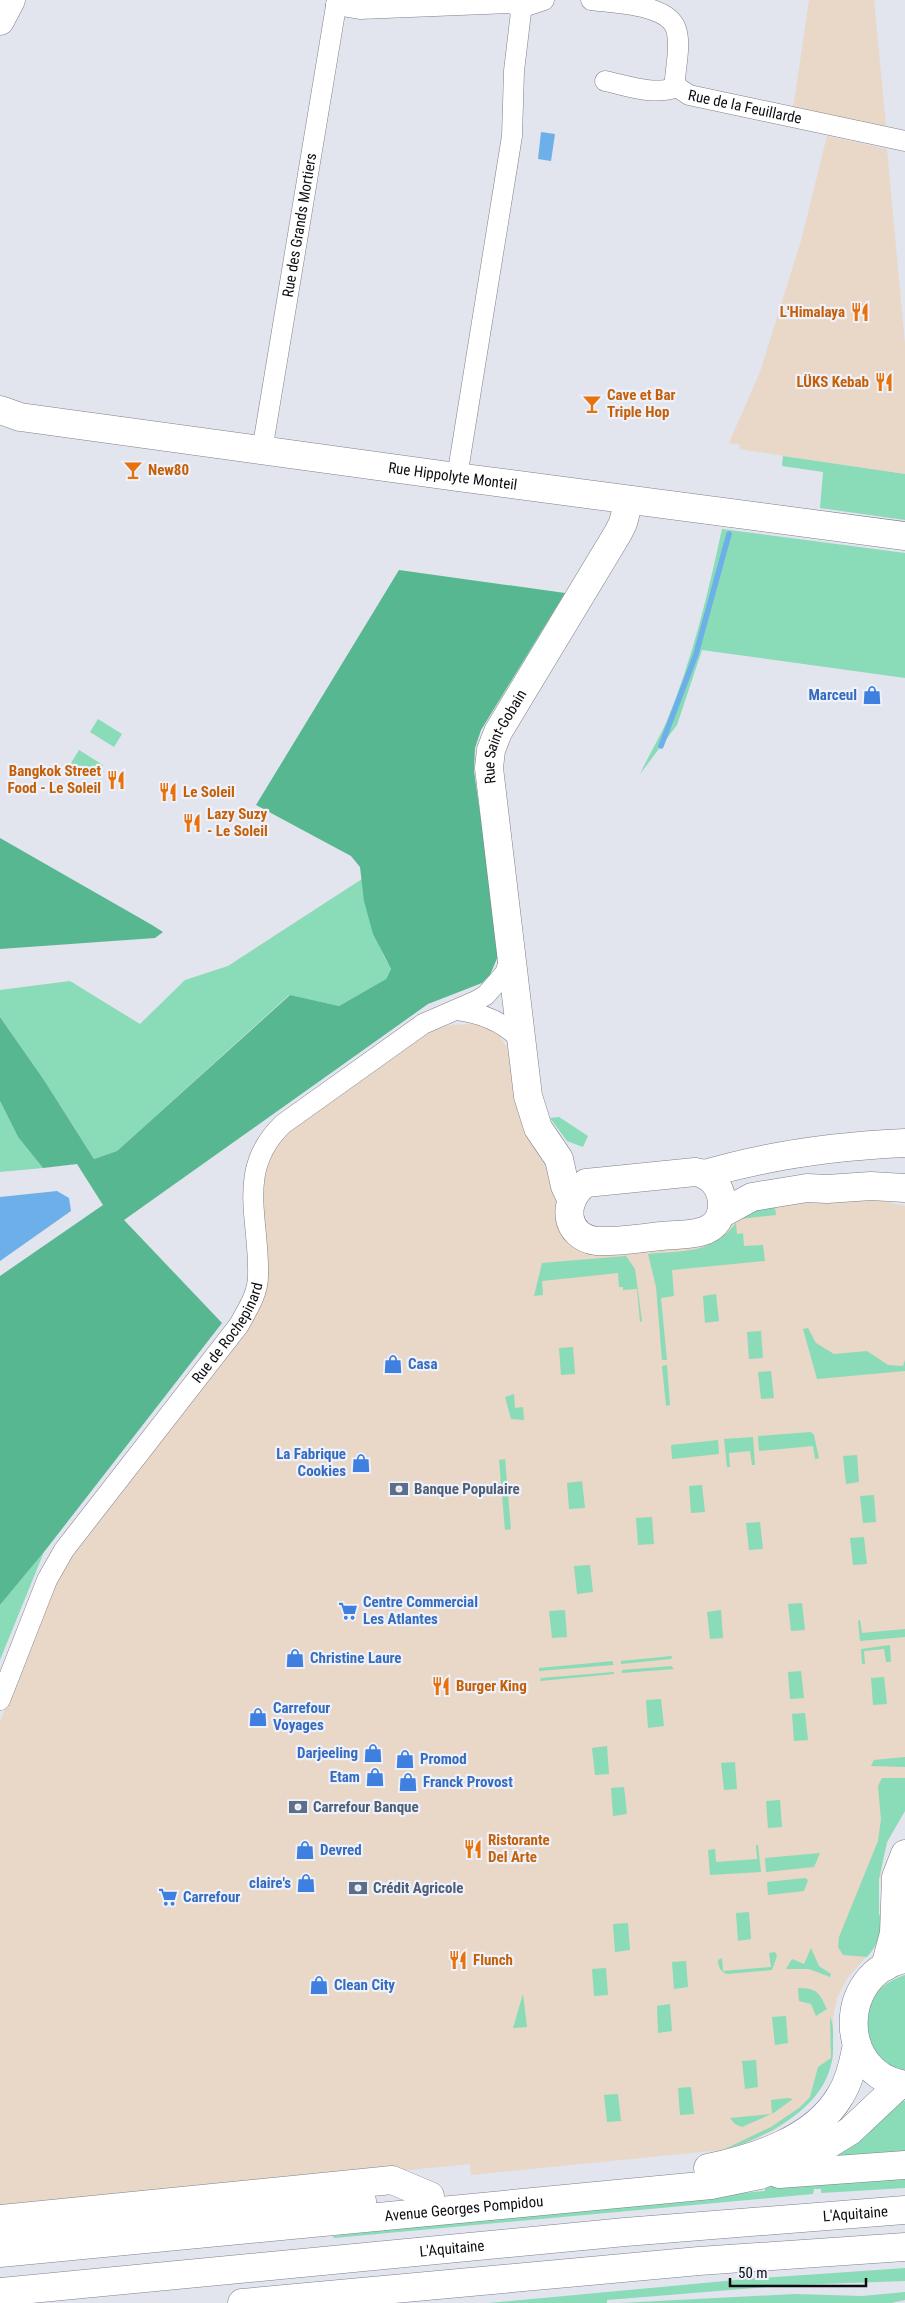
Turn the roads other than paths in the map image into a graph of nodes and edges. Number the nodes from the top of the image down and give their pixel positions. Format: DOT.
graph roads {
  1 [pos="12,0"];
  2 [pos="544,0"];
  3 [pos="591,0"];
  4 [pos="336,3"];
  5 [pos="520,8"];
  6 [pos="0,20"];
  7 [pos="605,81"];
  8 [pos="677,87"];
  9 [pos="905,141"];
  10 [pos="0,410"];
  11 [pos="262,451"];
  12 [pos="457,478"];
  13 [pos="628,500"];
  14 [pos="905,536"];
  15 [pos="512,952"];
  16 [pos="518,1002"];
  17 [pos="457,1010"];
  18 [pos="522,1040"];
  19 [pos="901,1147"];
  20 [pos="559,1159"];
  21 [pos="710,1177"];
  22 [pos="596,1181"];
  23 [pos="905,1188"];
  24 [pos="571,1199"];
  25 [pos="721,1214"];
  26 [pos="0,1700"];
  27 [pos="905,1854"];
  28 [pos="895,1963"];
  29 [pos="857,2045"];
  30 [pos="902,2085"];
  31 [pos="905,2164"];
  32 [pos="760,2175"];
  33 [pos="430,2196"];
  34 [pos="905,2210"];
  35 [pos="0,2219"];
  36 [pos="0,2233"];
  37 [pos="905,2246"];
  38 [pos="0,2253"];
  39 [pos="0,2292"];
  40 [pos="242,2303"];
  1 -- 6 [label="main road"];
  2 -- 5 [label="street"];
  3 -- 8 [label="street, Rue de la Feuillarde"];
  4 -- 5 [label="street"];
  4 -- 11 [label="street, Rue des Grands Mortiers"];
  5 -- 12 [label="street"];
  7 -- 8 [label="street"];
  8 -- 9 [label="street, Rue de la Feuillarde"];
  10 -- 11 [label="main road, Rue Hippolyte Monteil"];
  11 -- 12 [label="main road, Rue Hippolyte Monteil"];
  12 -- 13 [label="main road, Rue Hippolyte Monteil"];
  13 -- 14 [label="main road, Rue Hippolyte Monteil"];
  13 -- 15 [label="main road, Rue Saint-Gobain"];
  15 -- 16 [label="main road, Rue Saint-Gobain"];
  15 -- 17 [label="street, Rue de Rochepinard"];
  16 -- 17 [label="street, Rue de Rochepinard"];
  16 -- 18 [label="main road"];
  17 -- 18 [label="street, Rue de Rochepinard"];
  17 -- 26 [label="street, Rue de Rochepinard"];
  18 -- 20 [label="main road"];
  19 -- 21 [label="main road"];
  20 -- 22 [label="main road"];
  20 -- 24 [label="main road"];
  21 -- 22 [label="main road"];
  21 -- 25 [label="main road"];
  22 -- 24 [label="main road"];
  23 -- 25 [label="main road"];
  24 -- 25 [label="main road"];
  27 -- 28 [label="main road"];
  28 -- 29 [label="main road"];
  29 -- 30 [label="main road"];
  29 -- 33 [label="main road, Avenue Georges Pompidou"];
  30 -- 32 [label="main road, Avenue Georges Pompidou"];
  31 -- 32 [label="main road"];
  32 -- 38 [label="main road, Avenue Georges Pompidou"];
  33 -- 35 [label="main road"];
  33 -- 36 [label="main road, Avenue Georges Pompidou"];
  34 -- 39 [label="main road, L'Aquitaine"];
  37 -- 40 [label="main road"];
}
